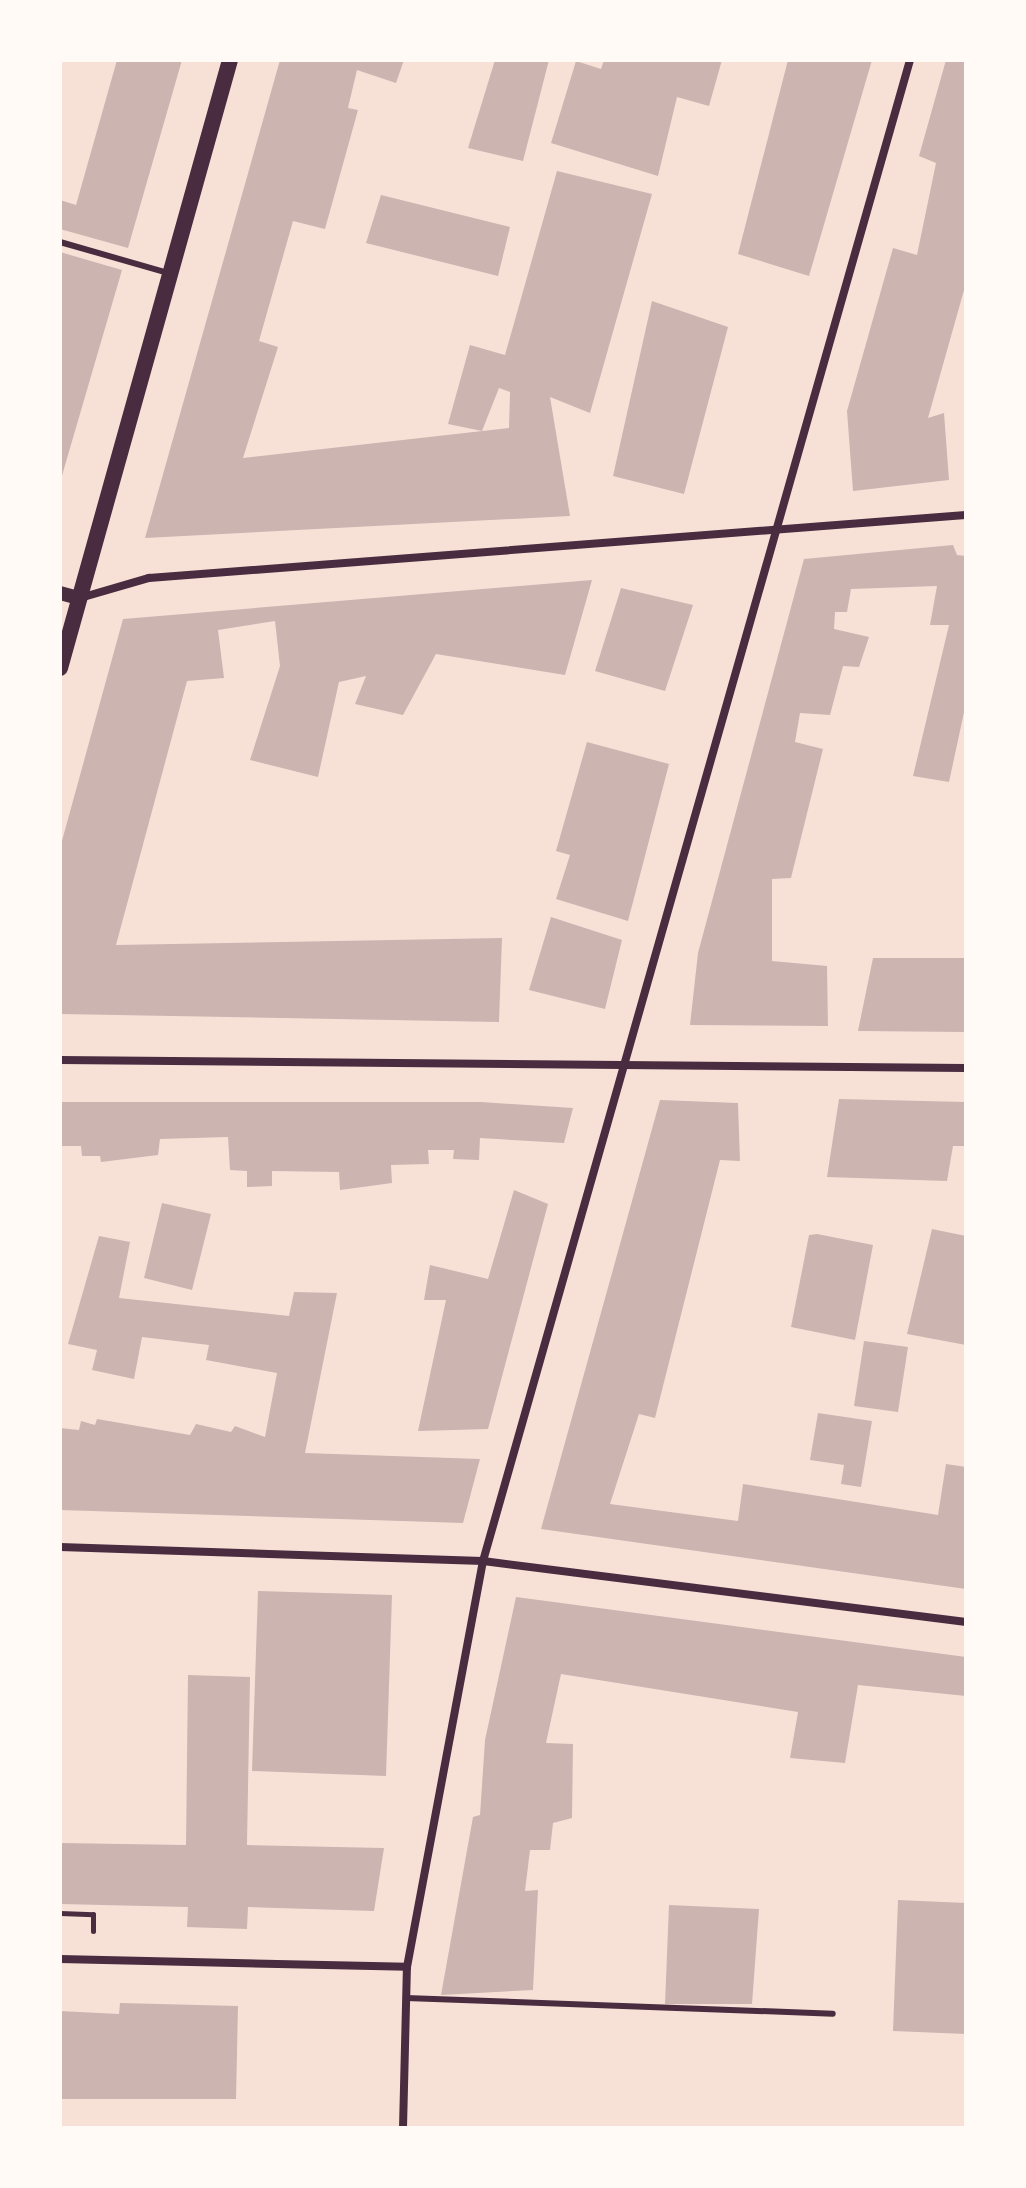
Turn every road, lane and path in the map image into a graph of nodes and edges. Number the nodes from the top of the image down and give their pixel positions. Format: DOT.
graph roads {
  1 [pos="230,60"];
  2 [pos="910,60"];
  3 [pos="60,242"];
  4 [pos="170,274"];
  5 [pos="966,515"];
  6 [pos="777,532"];
  7 [pos="60,593"];
  8 [pos="79,598"];
  9 [pos="60,668"];
  10 [pos="60,1060"];
  11 [pos="624,1064"];
  12 [pos="966,1068"];
  13 [pos="60,1547"];
  14 [pos="483,1561"];
  15 [pos="966,1622"];
  16 [pos="66,1904"];
  17 [pos="63,1913"];
  18 [pos="93,1931"];
  19 [pos="60,1959"];
  20 [pos="407,1967"];
  21 [pos="406,1998"];
  22 [pos="833,2014"];
  23 [pos="403,2128"];
  1 -- 4 [label="main road"];
  2 -- 6 [label="street"];
  3 -- 4 [label="lane"];
  4 -- 8 [label="main road"];
  5 -- 6 [label="street"];
  6 -- 8 [label="street"];
  6 -- 11 [label="street"];
  7 -- 8 [label="street"];
  8 -- 9 [label="main road"];
  10 -- 11 [label="street"];
  11 -- 12 [label="street"];
  11 -- 14 [label="street"];
  13 -- 14 [label="street"];
  14 -- 15 [label="street"];
  14 -- 20 [label="street"];
  16 -- 17 [label="path"];
  17 -- 18 [label="path"];
  19 -- 20 [label="street"];
  20 -- 21 [label="street"];
  21 -- 22 [label="lane"];
  21 -- 23 [label="street"];
}
